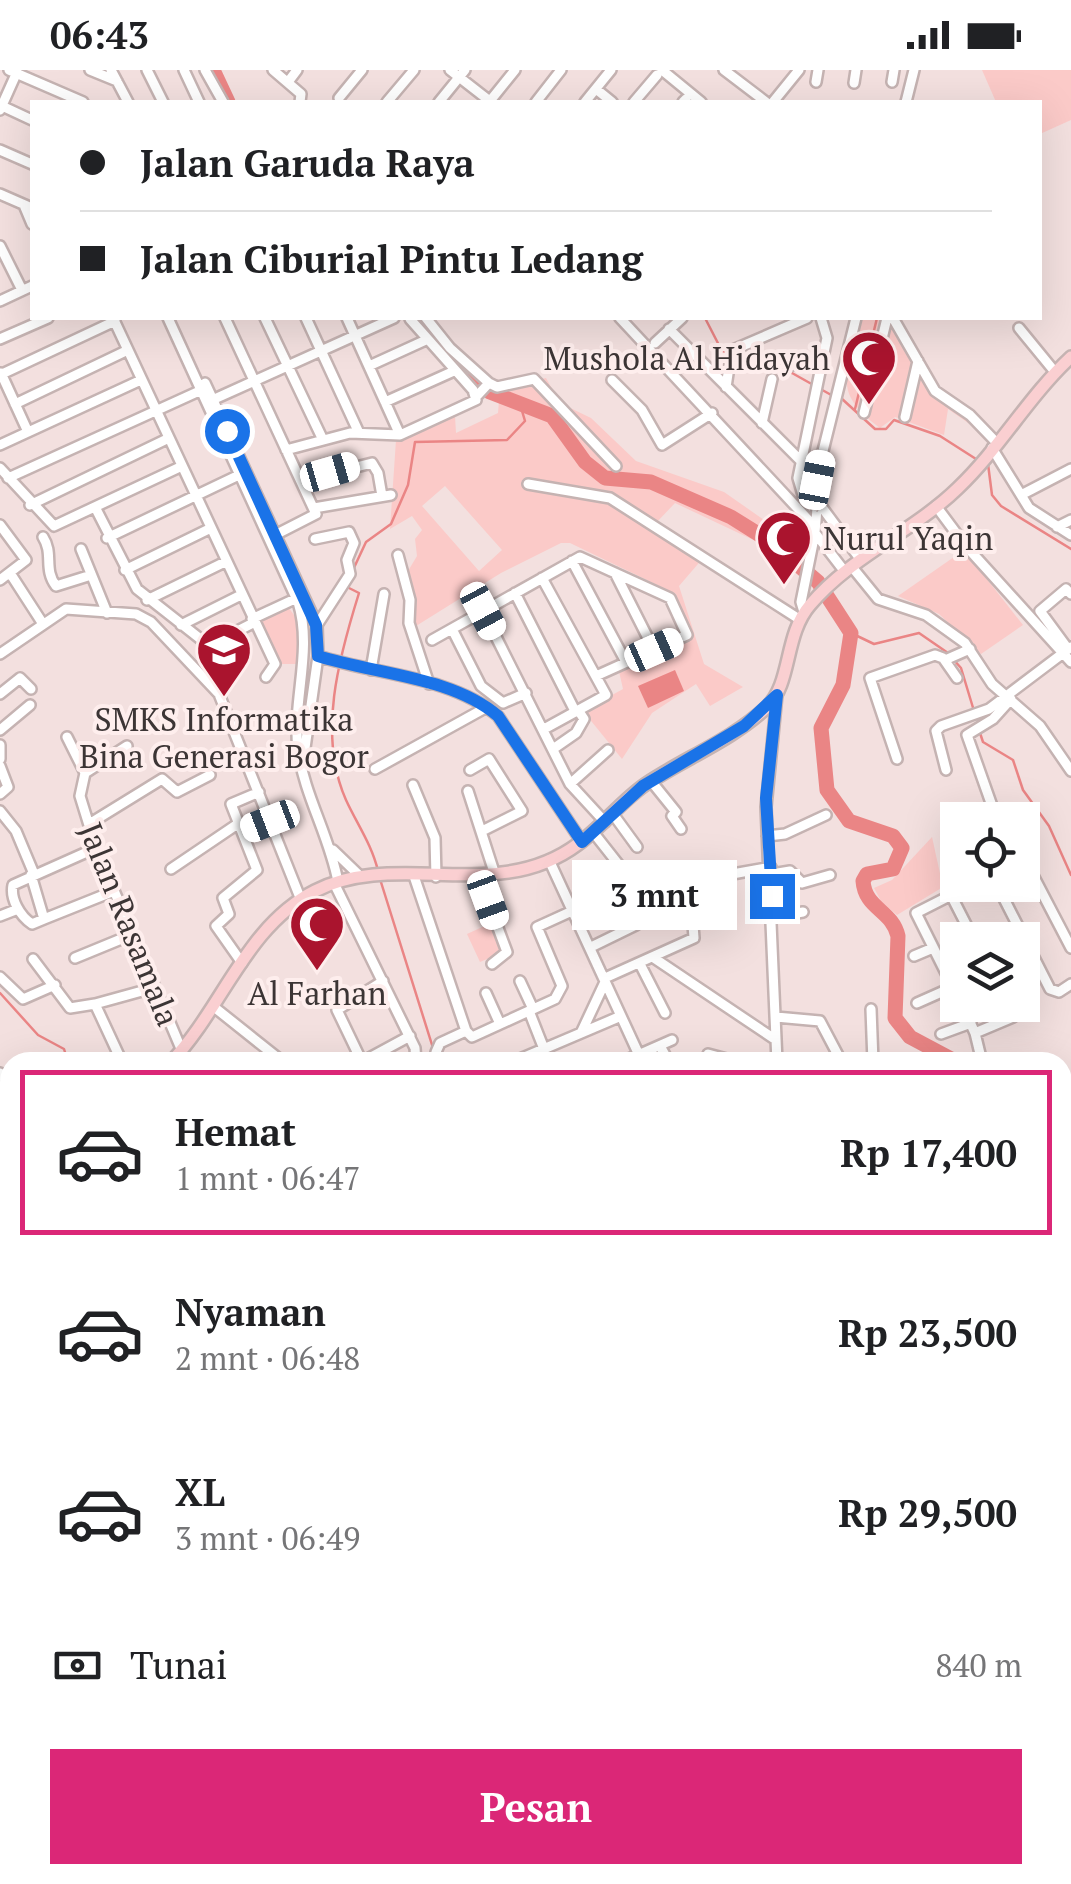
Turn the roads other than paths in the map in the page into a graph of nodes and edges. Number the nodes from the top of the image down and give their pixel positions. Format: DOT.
graph roads {
  1 [pos="111,70"];
  2 [pos="147,70"];
  3 [pos="184,70"];
  4 [pos="206,70"];
  5 [pos="273,70"];
  6 [pos="297,70"];
  7 [pos="362,70"];
  8 [pos="414,70"];
  9 [pos="450,70"];
  10 [pos="514,70"];
  11 [pos="561,70"];
  12 [pos="611,70"];
  13 [pos="724,70"];
  14 [pos="799,70"];
  15 [pos="818,70"];
  16 [pos="856,70"];
  17 [pos="894,70"];
  18 [pos="914,70"];
  19 [pos="15,71"];
  20 [pos="97,71"];
  21 [pos="659,72"];
  22 [pos="462,74"];
  23 [pos="117,81"];
  24 [pos="288,82"];
  25 [pos="816,82"];
  26 [pos="892,82"];
  27 [pos="854,83"];
  28 [pos="596,89"];
  29 [pos="340,98"];
  30 [pos="79,100"];
  31 [pos="127,100"];
  32 [pos="161,100"];
  33 [pos="198,100"];
  34 [pos="222,100"];
  35 [pos="301,100"];
  36 [pos="389,100"];
  37 [pos="441,100"];
  38 [pos="489,100"];
  39 [pos="492,100"];
  40 [pos="538,100"];
  41 [pos="587,100"];
  42 [pos="610,100"];
  43 [pos="636,100"];
  44 [pos="698,100"];
  45 [pos="767,100"];
  46 [pos="772,100"];
  47 [pos="906,100"];
  48 [pos="1,108"];
  49 [pos="30,119"];
  50 [pos="0,150"];
  51 [pos="30,163"];
  52 [pos="0,194"];
  53 [pos="29,208"];
  54 [pos="0,246"];
  55 [pos="30,287"];
  56 [pos="22,290"];
  57 [pos="0,301"];
  58 [pos="43,320"];
  59 [pos="114,320"];
  60 [pos="172,320"];
  61 [pos="226,320"];
  62 [pos="267,320"];
  63 [pos="307,320"];
  64 [pos="347,320"];
  65 [pos="386,320"];
  66 [pos="413,320"];
  67 [pos="428,320"];
  68 [pos="622,320"];
  69 [pos="680,320"];
  70 [pos="803,320"];
  71 [pos="823,320"];
  72 [pos="855,320"];
  73 [pos="889,320"];
  74 [pos="891,320"];
  75 [pos="1019,328"];
  76 [pos="669,330"];
  77 [pos="354,334"];
  78 [pos="0,339"];
  79 [pos="426,340"];
  80 [pos="655,343"];
  81 [pos="128,350"];
  82 [pos="321,350"];
  83 [pos="733,350"];
  84 [pos="824,354"];
  85 [pos="1071,357"];
  86 [pos="919,359"];
  87 [pos="288,365"];
  88 [pos="369,366"];
  89 [pos="729,366"];
  90 [pos="787,367"];
  91 [pos="454,371"];
  92 [pos="1,372"];
  93 [pos="1055,372"];
  94 [pos="772,378"];
  95 [pos="141,380"];
  96 [pos="612,380"];
  97 [pos="254,381"];
  98 [pos="726,387"];
  99 [pos="204,388"];
  100 [pos="484,390"];
  101 [pos="210,401"];
  102 [pos="386,402"];
  103 [pos="15,404"];
  104 [pos="154,410"];
  105 [pos="712,413"];
  106 [pos="864,413"];
  107 [pos="905,417"];
  108 [pos="762,423"];
  109 [pos="28,432"];
  110 [pos="359,432"];
  111 [pos="400,435"];
  112 [pos="167,439"];
  113 [pos="322,440"];
  114 [pos="0,445"];
  115 [pos="991,449"];
  116 [pos="286,450"];
  117 [pos="801,461"];
  118 [pos="616,466"];
  119 [pos="180,467"];
  120 [pos="238,467"];
  121 [pos="0,468"];
  122 [pos="1071,470"];
  123 [pos="8,478"];
  124 [pos="301,480"];
  125 [pos="528,484"];
  126 [pos="193,495"];
  127 [pos="1021,495"];
  128 [pos="30,505"];
  129 [pos="936,506"];
  130 [pos="95,508"];
  131 [pos="314,508"];
  132 [pos="1071,520"];
  133 [pos="0,525"];
  134 [pos="1057,527"];
  135 [pos="209,528"];
  136 [pos="815,530"];
  137 [pos="274,535"];
  138 [pos="1071,535"];
  139 [pos="43,538"];
  140 [pos="107,538"];
  141 [pos="315,539"];
  142 [pos="80,549"];
  143 [pos="398,555"];
  144 [pos="572,561"];
  145 [pos="225,562"];
  146 [pos="849,569"];
  147 [pos="126,570"];
  148 [pos="10,573"];
  149 [pos="615,573"];
  150 [pos="88,576"];
  151 [pos="542,578"];
  152 [pos="0,580"];
  153 [pos="1069,589"];
  154 [pos="515,593"];
  155 [pos="384,594"];
  156 [pos="241,595"];
  157 [pos="297,598"];
  158 [pos="147,600"];
  159 [pos="483,611"];
  160 [pos="107,613"];
  161 [pos="802,616"];
  162 [pos="253,621"];
  163 [pos="43,624"];
  164 [pos="181,625"];
  165 [pos="316,625"];
  166 [pos="452,629"];
  167 [pos="432,640"];
  168 [pos="654,650"];
  169 [pos="1066,650"];
  170 [pos="966,652"];
  171 [pos="0,654"];
  172 [pos="318,656"];
  173 [pos="946,660"];
  174 [pos="626,662"];
  175 [pos="1071,662"];
  176 [pos="370,670"];
  177 [pos="596,676"];
  178 [pos="266,677"];
  179 [pos="957,678"];
  180 [pos="430,684"];
  181 [pos="31,688"];
  182 [pos="526,692"];
  183 [pos="0,694"];
  184 [pos="777,695"];
  185 [pos="1009,697"];
  186 [pos="30,706"];
  187 [pos="488,707"];
  188 [pos="577,711"];
  189 [pos="544,729"];
  190 [pos="0,730"];
  191 [pos="67,737"];
  192 [pos="0,744"];
  193 [pos="126,746"];
  194 [pos="553,748"];
  195 [pos="608,750"];
  196 [pos="898,759"];
  197 [pos="0,763"];
  198 [pos="302,764"];
  199 [pos="375,769"];
  200 [pos="470,770"];
  201 [pos="946,770"];
  202 [pos="1071,770"];
  203 [pos="85,773"];
  204 [pos="210,775"];
  205 [pos="652,781"];
  206 [pos="570,784"];
  207 [pos="413,785"];
  208 [pos="468,791"];
  209 [pos="258,792"];
  210 [pos="0,794"];
  211 [pos="991,802"];
  212 [pos="0,810"];
  213 [pos="826,815"];
  214 [pos="609,818"];
  215 [pos="270,821"];
  216 [pos="88,824"];
  217 [pos="241,827"];
  218 [pos="484,830"];
  219 [pos="682,830"];
  220 [pos="592,832"];
  221 [pos="767,836"];
  222 [pos="582,842"];
  223 [pos="637,847"];
  224 [pos="96,848"];
  225 [pos="333,850"];
  226 [pos="549,860"];
  227 [pos="619,865"];
  228 [pos="171,869"];
  229 [pos="772,870"];
  230 [pos="33,874"];
  231 [pos="495,875"];
  232 [pos="830,875"];
  233 [pos="365,876"];
  234 [pos="414,876"];
  235 [pos="436,876"];
  236 [pos="479,877"];
  237 [pos="337,882"];
  238 [pos="1040,887"];
  239 [pos="114,891"];
  240 [pos="301,900"];
  241 [pos="677,900"];
  242 [pos="940,901"];
  243 [pos="1006,902"];
  244 [pos="18,909"];
  245 [pos="573,910"];
  246 [pos="803,912"];
  247 [pos="0,916"];
  248 [pos="773,917"];
  249 [pos="44,919"];
  250 [pos="636,925"];
  251 [pos="131,934"];
  252 [pos="591,947"];
  253 [pos="933,948"];
  254 [pos="1071,948"];
  255 [pos="914,956"];
  256 [pos="75,958"];
  257 [pos="654,958"];
  258 [pos="33,959"];
  259 [pos="940,962"];
  260 [pos="242,963"];
  261 [pos="492,964"];
  262 [pos="640,964"];
  263 [pos="0,978"];
  264 [pos="605,978"];
  265 [pos="520,980"];
  266 [pos="383,982"];
  267 [pos="1071,984"];
  268 [pos="54,985"];
  269 [pos="153,988"];
  270 [pos="486,992"];
  271 [pos="940,997"];
  272 [pos="96,1004"];
  273 [pos="917,1004"];
  274 [pos="214,1007"];
  275 [pos="871,1009"];
  276 [pos="531,1010"];
  277 [pos="665,1012"];
  278 [pos="621,1016"];
  279 [pos="776,1018"];
  280 [pos="970,1022"];
  281 [pos="1004,1022"];
  282 [pos="500,1024"];
  283 [pos="973,1028"];
  284 [pos="466,1031"];
  285 [pos="581,1033"];
  286 [pos="941,1034"];
  287 [pos="410,1036"];
  288 [pos="672,1040"];
  289 [pos="776,1040"];
  290 [pos="660,1046"];
  291 [pos="543,1049"];
  292 [pos="182,1051"];
  293 [pos="118,1052"];
  294 [pos="270,1052"];
  295 [pos="357,1052"];
  296 [pos="380,1052"];
  297 [pos="417,1052"];
  298 [pos="436,1052"];
  299 [pos="536,1052"];
  300 [pos="544,1052"];
  301 [pos="639,1052"];
  302 [pos="647,1052"];
  303 [pos="663,1052"];
  304 [pos="777,1052"];
  305 [pos="836,1052"];
  306 [pos="873,1052"];
  307 [pos="979,1052"];
  1 -- 23 [label="street"];
  2 -- 32 [label="street"];
  3 -- 33 [label="street"];
  4 -- 34 [label="street"];
  5 -- 24 [label="street"];
  6 -- 24 [label="street"];
  7 -- 29 [label="street"];
  8 -- 36 [label="street"];
  9 -- 22 [label="street"];
  10 -- 39 [label="street"];
  11 -- 40 [label="street"];
  12 -- 28 [label="street"];
  13 -- 45 [label="street"];
  14 -- 46 [label="street"];
  15 -- 25 [label="street"];
  16 -- 27 [label="street"];
  17 -- 26 [label="street"];
  18 -- 47 [label="street"];
  19 -- 30 [label="street"];
  19 -- 48 [label="street"];
  20 -- 23 [label="street"];
  21 -- 43 [label="street"];
  21 -- 44 [label="street"];
  22 -- 37 [label="street"];
  22 -- 38 [label="street"];
  23 -- 31 [label="street"];
  24 -- 35 [label="street"];
  28 -- 41 [label="street"];
  28 -- 42 [label="street"];
  48 -- 49 [label="street"];
  50 -- 51 [label="street"];
  52 -- 53 [label="street"];
  54 -- 56 [label="street"];
  55 -- 56 [label="street"];
  56 -- 57 [label="street"];
  58 -- 78 [label="street"];
  59 -- 81 [label="street"];
  59 -- 92 [label="street"];
  60 -- 99 [label="street"];
  61 -- 97 [label="street"];
  62 -- 87 [label="street"];
  63 -- 82 [label="street"];
  64 -- 77 [label="street"];
  65 -- 77 [label="street"];
  66 -- 79 [label="street"];
  67 -- 100 [label="street"];
  68 -- 105 [label="street"];
  69 -- 76 [label="street"];
  70 -- 83 [label="street"];
  71 -- 84 [label="street"];
  72 -- 136 [label="street"];
  73 -- 106 [label="street"];
  74 -- 86 [label="street"];
  75 -- 93 [label="street"];
  76 -- 80 [label="street"];
  76 -- 98 [label="street"];
  77 -- 82 [label="street"];
  77 -- 88 [label="street"];
  79 -- 88 [label="street"];
  79 -- 91 [label="street"];
  81 -- 95 [label="street"];
  81 -- 103 [label="street"];
  82 -- 87 [label="street"];
  82 -- 110 [label="street"];
  84 -- 90 [label="street"];
  84 -- 117 [label="street"];
  85 -- 93 [label="main road"];
  86 -- 107 [label="street"];
  86 -- 115 [label="street"];
  87 -- 97 [label="street"];
  87 -- 113 [label="street"];
  88 -- 102 [label="street"];
  89 -- 98 [label="street"];
  91 -- 100 [label="street"];
  91 -- 102 [label="street"];
  92 -- 103 [label="street"];
  93 -- 115 [label="main road"];
  94 -- 108 [label="street"];
  95 -- 104 [label="street"];
  95 -- 109 [label="street"];
  96 -- 105 [label="street"];
  97 -- 101 [label="street"];
  97 -- 116 [label="street"];
  98 -- 108 [label="street"];
  99 -- 101 [label="street"];
  99 -- 104 [label="street"];
  100 -- 111 [label="street"];
  100 -- 118 [label="street"];
  101 -- 120 [label="street"];
  102 -- 111 [label="street"];
  103 -- 109 [label="street"];
  104 -- 112 [label="street"];
  104 -- 123 [label="street"];
  105 -- 136 [label="street"];
  108 -- 117 [label="street"];
  109 -- 114 [label="street"];
  110 -- 111 [label="street"];
  110 -- 113 [label="street"];
  112 -- 119 [label="street"];
  112 -- 128 [label="street"];
  113 -- 116 [label="street"];
  115 -- 127 [label="street"];
  115 -- 129 [label="main road"];
  116 -- 124 [label="street"];
  117 -- 146 [label="street, bridge"];
  119 -- 126 [label="street"];
  119 -- 130 [label="street"];
  120 -- 126 [label="street"];
  120 -- 137 [label="street"];
  120 -- 157 [label="street"];
  121 -- 123 [label="street"];
  122 -- 127 [label="street"];
  123 -- 128 [label="street"];
  124 -- 131 [label="street"];
  124 -- 131 [label="street"];
  125 -- 161 [label="street"];
  126 -- 135 [label="street"];
  126 -- 140 [label="street"];
  127 -- 134 [label="street"];
  128 -- 130 [label="street"];
  129 -- 146 [label="main road"];
  129 -- 169 [label="street"];
  130 -- 140 [label="street"];
  131 -- 137 [label="street"];
  132 -- 134 [label="street"];
  133 -- 148 [label="street"];
  134 -- 138 [label="street"];
  135 -- 145 [label="street"];
  135 -- 147 [label="street"];
  136 -- 146 [label="street"];
  136 -- 161 [label="street"];
  137 -- 165 [label="street"];
  139 -- 150 [label="street"];
  140 -- 147 [label="street"];
  141 -- 165 [label="street"];
  142 -- 150 [label="street"];
  143 -- 180 [label="street"];
  144 -- 149 [label="street"];
  144 -- 151 [label="street"];
  144 -- 174 [label="street"];
  145 -- 156 [label="street"];
  145 -- 158 [label="street"];
  146 -- 161 [label="main road"];
  146 -- 170 [label="street"];
  147 -- 158 [label="street"];
  148 -- 152 [label="street"];
  148 -- 163 [label="street"];
  149 -- 168 [label="street"];
  149 -- 168 [label="street"];
  150 -- 160 [label="street"];
  151 -- 154 [label="street"];
  151 -- 177 [label="street"];
  153 -- 169 [label="street"];
  154 -- 159 [label="street"];
  154 -- 188 [label="street"];
  155 -- 176 [label="street"];
  156 -- 162 [label="street"];
  156 -- 164 [label="street"];
  157 -- 162 [label="street"];
  157 -- 198 [label="street"];
  158 -- 164 [label="street"];
  159 -- 166 [label="street"];
  159 -- 182 [label="street"];
  160 -- 163 [label="street"];
  160 -- 209 [label="street"];
  161 -- 184 [label="main road"];
  162 -- 164 [label="street"];
  162 -- 178 [label="street"];
  163 -- 171 [label="street"];
  165 -- 172 [label="street"];
  166 -- 167 [label="street"];
  166 -- 182 [label="street"];
  168 -- 174 [label="street"];
  169 -- 175 [label="street"];
  169 -- 185 [label="street"];
  170 -- 173 [label="street"];
  170 -- 185 [label="street"];
  172 -- 176 [label="street"];
  172 -- 198 [label="street"];
  173 -- 179 [label="street"];
  173 -- 196 [label="street"];
  174 -- 177 [label="street"];
  176 -- 180 [label="street"];
  177 -- 188 [label="street"];
  180 -- 187 [label="street"];
  181 -- 183 [label="street"];
  182 -- 189 [label="street"];
  184 -- 205 [label="main road"];
  184 -- 221 [label="street"];
  185 -- 201 [label="street"];
  185 -- 202 [label="street"];
  185 -- 211 [label="street"];
  186 -- 190 [label="street"];
  187 -- 199 [label="street"];
  187 -- 222 [label="street"];
  188 -- 189 [label="street"];
  188 -- 194 [label="street"];
  189 -- 194 [label="street"];
  191 -- 203 [label="street"];
  192 -- 197 [label="street"];
  193 -- 203 [label="street"];
  194 -- 206 [label="street"];
  195 -- 206 [label="street"];
  197 -- 210 [label="street"];
  198 -- 225 [label="street"];
  200 -- 218 [label="street"];
  203 -- 216 [label="street, Jalan Rasamala"];
  204 -- 216 [label="street"];
  205 -- 214 [label="main road"];
  205 -- 219 [label="street"];
  206 -- 214 [label="street"];
  207 -- 235 [label="street"];
  208 -- 218 [label="street"];
  209 -- 215 [label="street"];
  209 -- 217 [label="street"];
  212 -- 230 [label="street"];
  213 -- 221 [label="street"];
  214 -- 220 [label="main road"];
  214 -- 223 [label="street"];
  215 -- 217 [label="street"];
  215 -- 240 [label="street"];
  216 -- 224 [label="street, Jalan Rasamala"];
  217 -- 228 [label="street"];
  217 -- 260 [label="street"];
  218 -- 231 [label="street"];
  220 -- 222 [label="main road"];
  220 -- 227 [label="street"];
  221 -- 229 [label="street"];
  222 -- 226 [label="main road"];
  224 -- 230 [label="street"];
  224 -- 239 [label="street, Jalan Rasamala"];
  225 -- 233 [label="street"];
  225 -- 237 [label="street"];
  226 -- 231 [label="main road"];
  226 -- 245 [label="street"];
  229 -- 232 [label="street"];
  229 -- 241 [label="street"];
  229 -- 248 [label="street"];
  230 -- 244 [label="street"];
  230 -- 249 [label="street"];
  231 -- 236 [label="main road"];
  233 -- 234 [label="main road"];
  233 -- 237 [label="main road"];
  234 -- 235 [label="main road"];
  234 -- 284 [label="street"];
  235 -- 236 [label="main road"];
  236 -- 261 [label="street"];
  237 -- 240 [label="main road"];
  237 -- 266 [label="street"];
  238 -- 254 [label="street"];
  239 -- 249 [label="street"];
  239 -- 251 [label="street, Jalan Rasamala"];
  240 -- 260 [label="main road"];
  242 -- 253 [label="street"];
  243 -- 267 [label="street"];
  244 -- 247 [label="street"];
  244 -- 249 [label="street"];
  245 -- 252 [label="street"];
  245 -- 257 [label="street"];
  245 -- 276 [label="street"];
  246 -- 248 [label="street"];
  248 -- 279 [label="street"];
  250 -- 252 [label="street"];
  251 -- 256 [label="street"];
  251 -- 269 [label="street, Jalan Rasamala"];
  252 -- 264 [label="street"];
  253 -- 255 [label="street"];
  253 -- 259 [label="street"];
  257 -- 262 [label="street"];
  257 -- 289 [label="street"];
  258 -- 268 [label="street"];
  260 -- 274 [label="main road"];
  262 -- 264 [label="street"];
  262 -- 277 [label="street"];
  263 -- 268 [label="street"];
  264 -- 278 [label="street"];
  264 -- 285 [label="street"];
  265 -- 276 [label="street"];
  266 -- 287 [label="street"];
  266 -- 295 [label="street"];
  268 -- 272 [label="street"];
  269 -- 272 [label="street"];
  269 -- 292 [label="street, Jalan Rasamala"];
  270 -- 282 [label="street"];
  271 -- 273 [label="street"];
  272 -- 293 [label="street"];
  274 -- 292 [label="main road"];
  274 -- 294 [label="street"];
  275 -- 306 [label="street"];
  276 -- 282 [label="street"];
  276 -- 291 [label="street"];
  278 -- 285 [label="street"];
  278 -- 301 [label="street"];
  279 -- 289 [label="street"];
  279 -- 305 [label="street"];
  280 -- 283 [label="street"];
  281 -- 283 [label="street"];
  282 -- 284 [label="street"];
  283 -- 286 [label="street"];
  283 -- 307 [label="street"];
  284 -- 298 [label="street"];
  285 -- 291 [label="street"];
  287 -- 296 [label="street"];
  287 -- 297 [label="street"];
  288 -- 290 [label="street"];
  289 -- 304 [label="street"];
  290 -- 302 [label="street"];
  290 -- 303 [label="street"];
  291 -- 299 [label="street"];
  291 -- 300 [label="street"];
}
